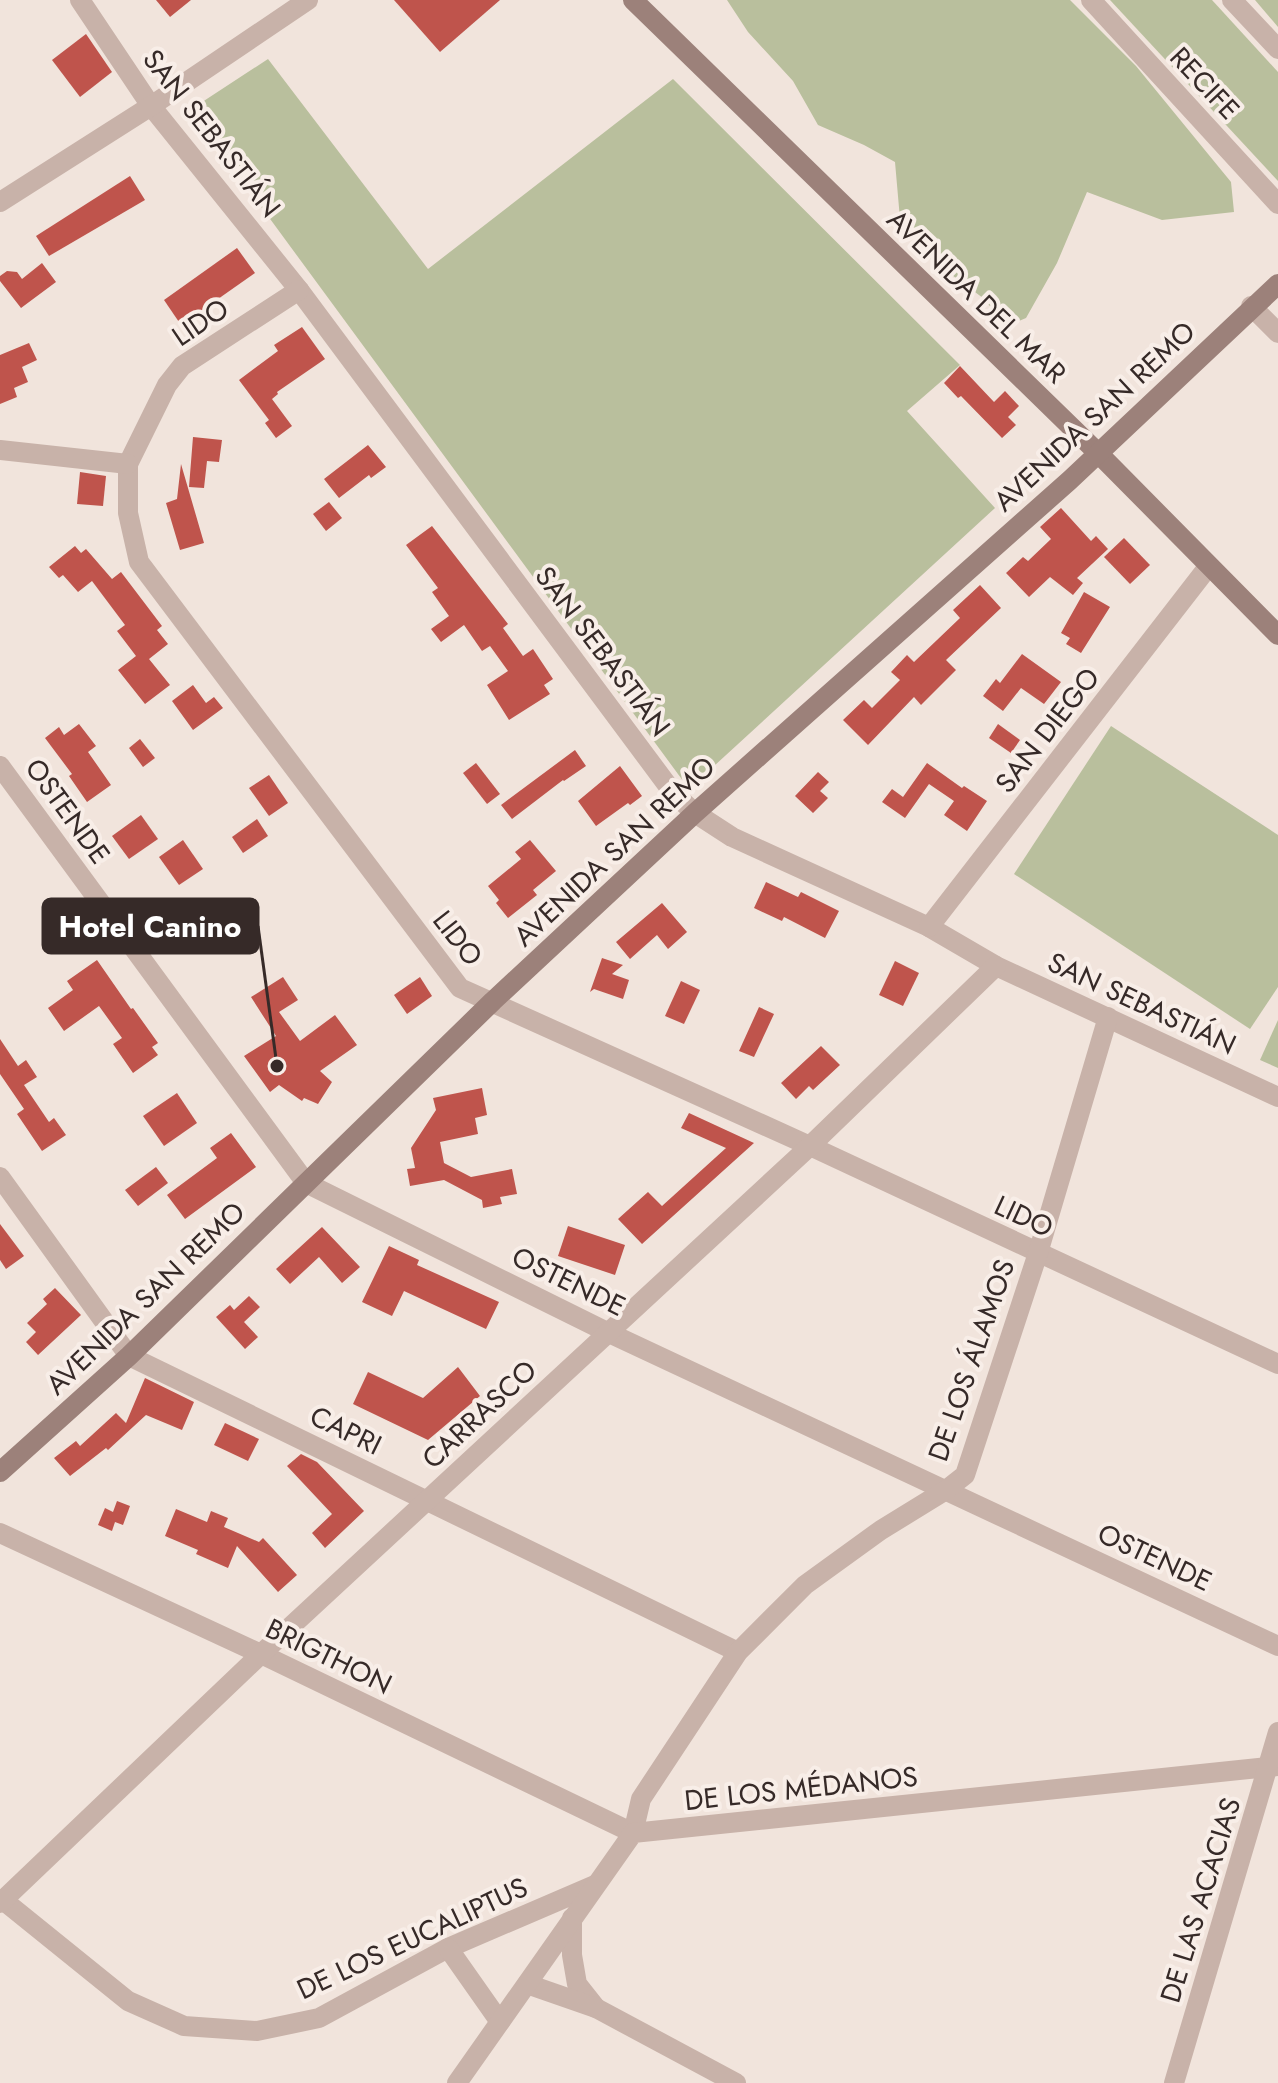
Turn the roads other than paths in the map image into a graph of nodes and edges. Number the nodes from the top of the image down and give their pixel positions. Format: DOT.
graph roads {
  1 [pos="80,0"];
  2 [pos="308,0"];
  3 [pos="633,0"];
  4 [pos="1091,0"];
  5 [pos="1232,0"];
  6 [pos="1278,49"];
  7 [pos="151,106"];
  8 [pos="0,202"];
  9 [pos="1278,204"];
  10 [pos="1278,284"];
  11 [pos="299,290"];
  12 [pos="1251,306"];
  13 [pos="1278,333"];
  14 [pos="0,450"];
  15 [pos="1098,453"];
  16 [pos="128,464"];
  17 [pos="1208,567"];
  18 [pos="1278,635"];
  19 [pos="0,766"];
  20 [pos="695,813"];
  21 [pos="929,927"];
  22 [pos="996,966"];
  23 [pos="493,1001"];
  24 [pos="1108,1017"];
  25 [pos="1278,1097"];
  26 [pos="810,1146"];
  27 [pos="0,1177"];
  28 [pos="306,1183"];
  29 [pos="1038,1253"];
  30 [pos="607,1332"];
  31 [pos="129,1356"];
  32 [pos="1278,1364"];
  33 [pos="0,1472"];
  34 [pos="946,1490"];
  35 [pos="428,1501"];
  36 [pos="0,1533"];
  37 [pos="1278,1646"];
  38 [pos="738,1652"];
  39 [pos="261,1654"];
  40 [pos="1278,1732"];
  41 [pos="1273,1767"];
  42 [pos="633,1833"];
  43 [pos="595,1885"];
  44 [pos="1,1901"];
  45 [pos="572,1918"];
  46 [pos="448,1948"];
  47 [pos="527,1984"];
  48 [pos="596,2008"];
  49 [pos="500,2022"];
  50 [pos="457,2083"];
  51 [pos="736,2083"];
  52 [pos="1174,2083"];
  1 -- 7 [label="street, SAN SEBASTIÁN"];
  2 -- 7 [label="street"];
  3 -- 15 [label="street, AVENIDA DEL MAR"];
  4 -- 9 [label="street, RECIFE"];
  5 -- 6 [label="street"];
  7 -- 8 [label="street"];
  7 -- 11 [label="street, SAN SEBASTIÁN"];
  10 -- 12 [label="street, AVENIDA SAN REMO"];
  11 -- 16 [label="street, LIDO"];
  11 -- 20 [label="street, SAN SEBASTIÁN"];
  12 -- 13 [label="street"];
  12 -- 15 [label="street, AVENIDA SAN REMO"];
  14 -- 16 [label="street"];
  15 -- 17 [label="street, AVENIDA DEL MAR"];
  15 -- 20 [label="street, AVENIDA SAN REMO"];
  16 -- 23 [label="street, LIDO"];
  17 -- 18 [label="street, AVENIDA DEL MAR"];
  17 -- 21 [label="street, SAN DIEGO"];
  19 -- 28 [label="street, OSTENDE"];
  20 -- 21 [label="street, SAN SEBASTIÁN"];
  20 -- 23 [label="street, AVENIDA SAN REMO"];
  21 -- 22 [label="street, SAN SEBASTIÁN"];
  22 -- 24 [label="street, SAN SEBASTIÁN"];
  22 -- 26 [label="street, CARRASCO"];
  23 -- 26 [label="street, LIDO"];
  23 -- 28 [label="street, AVENIDA SAN REMO"];
  24 -- 25 [label="street, SAN SEBASTIÁN"];
  24 -- 29 [label="street, DE LOS ÁLAMOS"];
  26 -- 29 [label="street, LIDO"];
  26 -- 30 [label="street, CARRASCO"];
  27 -- 31 [label="street, CAPRI"];
  28 -- 30 [label="street, OSTENDE"];
  28 -- 31 [label="street, AVENIDA SAN REMO"];
  29 -- 32 [label="street, LIDO"];
  29 -- 34 [label="street, DE LOS ÁLAMOS"];
  30 -- 34 [label="street, OSTENDE"];
  30 -- 35 [label="street, CARRASCO"];
  31 -- 33 [label="street, AVENIDA SAN REMO"];
  31 -- 35 [label="street, CAPRI"];
  34 -- 37 [label="street, OSTENDE"];
  34 -- 38 [label="street, DE LOS ÁLAMOS"];
  35 -- 38 [label="street, CAPRI"];
  35 -- 39 [label="street, CARRASCO"];
  36 -- 39 [label="street, BRIGTHON"];
  38 -- 42 [label="street, DE LOS ÁLAMOS"];
  39 -- 42 [label="street, BRIGTHON"];
  39 -- 44 [label="street, CARRASCO"];
  40 -- 41 [label="street, DE LAS ACACIAS"];
  41 -- 42 [label="street, DE LOS MÉDANOS"];
  41 -- 52 [label="street, DE LAS ACACIAS"];
  42 -- 43 [label="street"];
  43 -- 45 [label="street"];
  43 -- 46 [label="street, DE LOS EUCALIPTUS"];
  44 -- 46 [label="street, DE LOS EUCALIPTUS"];
  45 -- 47 [label="street"];
  45 -- 48 [label="street"];
  46 -- 49 [label="street"];
  47 -- 48 [label="street"];
  47 -- 49 [label="street"];
  48 -- 51 [label="street"];
  49 -- 50 [label="street"];
}
